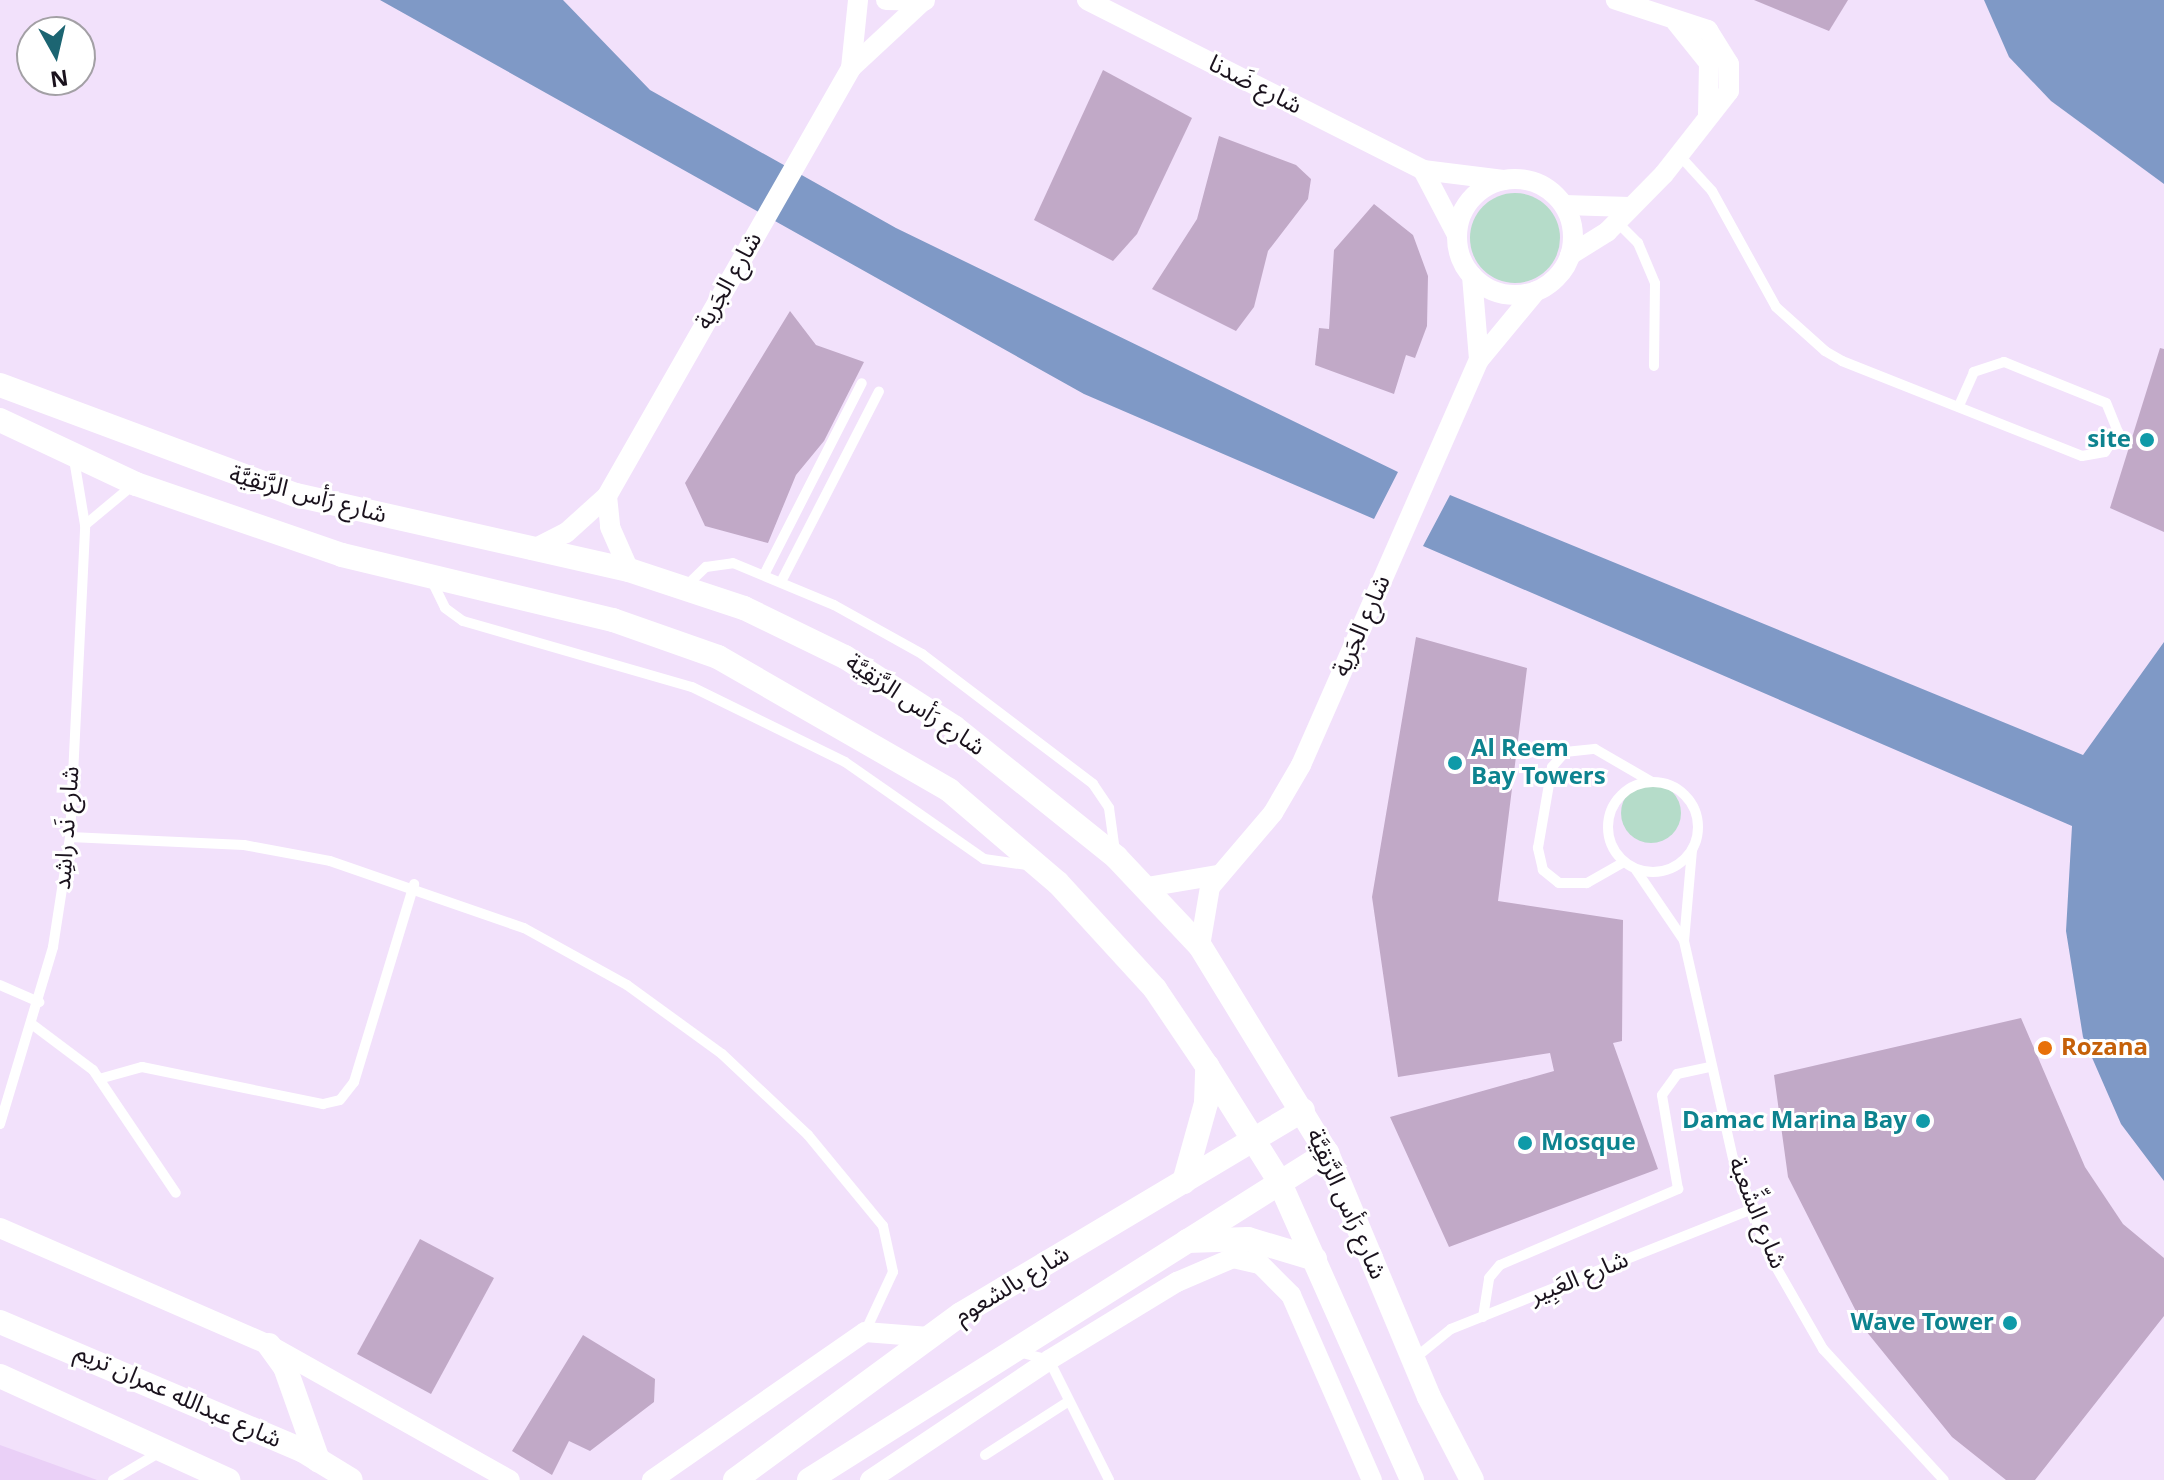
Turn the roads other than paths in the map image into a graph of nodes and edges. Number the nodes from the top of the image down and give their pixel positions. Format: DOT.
graph roads {
  1 [pos="858,0"];
  2 [pos="886,0"];
  3 [pos="1087,0"];
  4 [pos="1616,0"];
  5 [pos="925,1"];
  6 [pos="851,68"];
  7 [pos="1680,156"];
  8 [pos="1423,170"];
  9 [pos="1503,180"];
  10 [pos="1564,205"];
  11 [pos="1623,215"];
  12 [pos="1457,235"];
  13 [pos="1570,255"];
  14 [pos="1472,276"];
  15 [pos="1536,291"];
  16 [pos="1479,360"];
  17 [pos="1654,366"];
  18 [pos="862,383"];
  19 [pos="0,385"];
  20 [pos="879,391"];
  21 [pos="1959,406"];
  22 [pos="0,420"];
  23 [pos="73,457"];
  24 [pos="136,484"];
  25 [pos="607,496"];
  26 [pos="85,525"];
  27 [pos="532,550"];
  28 [pos="629,570"];
  29 [pos="765,573"];
  30 [pos="431,577"];
  31 [pos="782,580"];
  32 [pos="684,588"];
  33 [pos="1652,782"];
  34 [pos="70,837"];
  35 [pos="1692,850"];
  36 [pos="1116,857"];
  37 [pos="1624,862"];
  38 [pos="1037,865"];
  39 [pos="1636,869"];
  40 [pos="1217,875"];
  41 [pos="414,884"];
  42 [pos="1147,887"];
  43 [pos="1684,941"];
  44 [pos="1200,946"];
  45 [pos="0,985"];
  46 [pos="39,1002"];
  47 [pos="33,1025"];
  48 [pos="1207,1066"];
  49 [pos="1710,1067"];
  50 [pos="99,1079"];
  51 [pos="1303,1110"];
  52 [pos="0,1124"];
  53 [pos="1256,1139"];
  54 [pos="1327,1153"];
  55 [pos="1279,1181"];
  56 [pos="1184,1182"];
  57 [pos="176,1193"];
  58 [pos="1752,1209"];
  59 [pos="0,1228"];
  60 [pos="1180,1242"];
  61 [pos="1315,1259"];
  62 [pos="1483,1317"];
  63 [pos="0,1322"];
  64 [pos="865,1332"];
  65 [pos="929,1337"];
  66 [pos="269,1345"];
  67 [pos="1009,1350"];
  68 [pos="1413,1359"];
  69 [pos="1049,1360"];
  70 [pos="0,1376"];
  71 [pos="1066,1403"];
  72 [pos="163,1450"];
  73 [pos="985,1455"];
  74 [pos="318,1460"];
  75 [pos="113,1480"];
  76 [pos="228,1480"];
  77 [pos="351,1480"];
  78 [pos="510,1480"];
  79 [pos="652,1480"];
  80 [pos="735,1480"];
  81 [pos="809,1480"];
  82 [pos="870,1480"];
  83 [pos="1109,1480"];
  84 [pos="1372,1480"];
  85 [pos="1412,1480"];
  86 [pos="1472,1480"];
  87 [pos="1944,1480"];
  1 -- 6 [label="street, شارع الجَرية"];
  2 -- 5 [label="street"];
  3 -- 8 [label="street, شارع ضَدنا"];
  4 -- 7 [label="street"];
  5 -- 6 [label="street, شارع الجَرية"];
  6 -- 25 [label="street, شارع الجَرية"];
  7 -- 11 [label="street"];
  7 -- 21 [label="lane"];
  8 -- 9 [label="street, شارع ضَدنا"];
  8 -- 12 [label="street"];
  9 -- 10 [label="street"];
  9 -- 12 [label="street"];
  10 -- 11 [label="street"];
  10 -- 13 [label="street"];
  11 -- 13 [label="street"];
  11 -- 17 [label="lane"];
  12 -- 14 [label="street"];
  13 -- 15 [label="street"];
  14 -- 15 [label="street"];
  14 -- 16 [label="street, شارع الجَرية"];
  15 -- 16 [label="street, شارع الجَرية"];
  16 -- 40 [label="street, شارع الجَرية"];
  18 -- 29 [label="lane"];
  19 -- 27 [label="street, شارع رَأس الرَّنقِيَّة"];
  20 -- 31 [label="lane"];
  21 -- 21 [label="lane"];
  22 -- 23 [label="street, شارع رَأس الرَّنقِيَّة"];
  23 -- 24 [label="street, شارع رَأس الرَّنقِيَّة"];
  23 -- 26 [label="lane, شارع نَد راشِد"];
  24 -- 26 [label="lane"];
  24 -- 30 [label="street, شارع رَأس الرَّنقِيَّة"];
  25 -- 27 [label="street, شارع الجَرية"];
  25 -- 28 [label="street"];
  26 -- 34 [label="lane, شارع نَد راشِد"];
  27 -- 28 [label="street, شارع رَأس الرَّنقِيَّة"];
  28 -- 32 [label="street, شارع رَأس الرَّنقِيَّة"];
  29 -- 31 [label="lane"];
  29 -- 32 [label="lane"];
  30 -- 38 [label="street, شارع رَأس الرَّنقِيَّة"];
  30 -- 38 [label="lane"];
  31 -- 36 [label="lane"];
  32 -- 36 [label="street, شارع رَأس الرَّنقِيَّة"];
  33 -- 35 [label="lane"];
  33 -- 37 [label="lane"];
  33 -- 37 [label="lane"];
  34 -- 41 [label="lane"];
  34 -- 46 [label="lane, شارع نَد راشِد"];
  35 -- 39 [label="lane"];
  35 -- 43 [label="lane, شارع الشِّعبة"];
  36 -- 42 [label="street, شارع رَأس الرَّنقِيَّة"];
  37 -- 39 [label="lane"];
  38 -- 48 [label="street, شارع رَأس الرَّنقِيَّة"];
  39 -- 43 [label="lane, شارع الشِّعبة"];
  40 -- 42 [label="street"];
  40 -- 44 [label="street, شارع الجَرية"];
  41 -- 50 [label="lane"];
  41 -- 64 [label="lane"];
  42 -- 44 [label="street, شارع رَأس الرَّنقِيَّة"];
  43 -- 49 [label="lane, شارع الشِّعبة"];
  44 -- 51 [label="street, شارع رَأس الرَّنقِيَّة"];
  45 -- 46 [label="lane"];
  46 -- 47 [label="lane, شارع نَد راشِد"];
  47 -- 50 [label="lane"];
  47 -- 52 [label="lane, شارع نَد راشِد"];
  48 -- 53 [label="street, شارع رَأس الرَّنقِيَّة"];
  48 -- 56 [label="street"];
  49 -- 58 [label="lane, شارع الشِّعبة"];
  49 -- 62 [label="lane"];
  50 -- 57 [label="lane"];
  51 -- 53 [label="street, شارع بالشعوم"];
  51 -- 54 [label="street, شارع رَأس الرَّنقِيَّة"];
  53 -- 55 [label="street, شارع رَأس الرَّنقِيَّة"];
  53 -- 56 [label="street, شارع بالشعوم"];
  54 -- 55 [label="street"];
  54 -- 68 [label="street, شارع رَأس الرَّنقِيَّة"];
  55 -- 60 [label="street"];
  55 -- 61 [label="street, شارع رَأس الرَّنقِيَّة"];
  56 -- 65 [label="street, شارع بالشعوم"];
  58 -- 62 [label="lane, شارع العَبِير"];
  58 -- 87 [label="lane, شارع الشِّعبة"];
  59 -- 66 [label="street"];
  60 -- 61 [label="street"];
  60 -- 67 [label="street"];
  61 -- 85 [label="street, شارع رَأس الرَّنقِيَّة"];
  62 -- 68 [label="lane, شارع العَبِير"];
  63 -- 74 [label="street, شارع عبدالله عمران تريم"];
  64 -- 65 [label="street"];
  64 -- 79 [label="street"];
  65 -- 80 [label="street, شارع بالشعوم"];
  66 -- 74 [label="street"];
  66 -- 78 [label="street"];
  67 -- 69 [label="lane"];
  67 -- 81 [label="street"];
  68 -- 86 [label="street, شارع رَأس الرَّنقِيَّة"];
  69 -- 71 [label="lane"];
  69 -- 82 [label="street"];
  69 -- 84 [label="street"];
  70 -- 72 [label="street"];
  71 -- 73 [label="lane"];
  71 -- 83 [label="lane"];
  72 -- 75 [label="lane"];
  72 -- 76 [label="street"];
  74 -- 77 [label="street, شارع عبدالله عمران تريم"];
}
